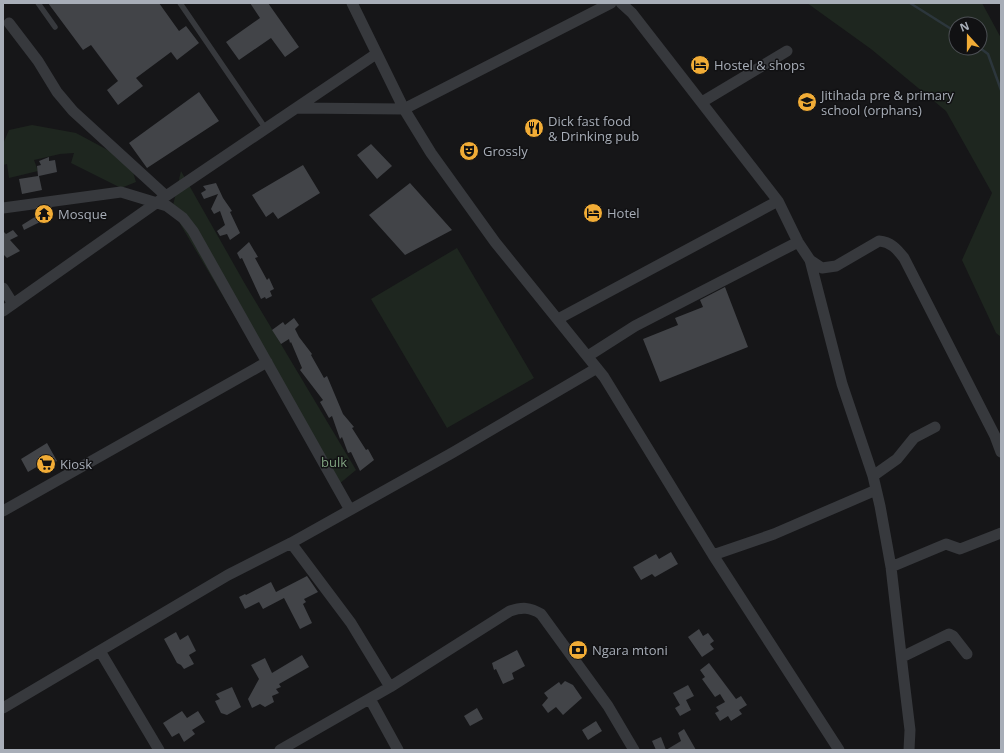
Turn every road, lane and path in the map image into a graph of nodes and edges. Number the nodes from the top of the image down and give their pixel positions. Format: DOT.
graph roads {
  1 [pos="38,3"];
  2 [pos="180,3"];
  3 [pos="352,3"];
  4 [pos="611,3"];
  5 [pos="621,3"];
  6 [pos="8,23"];
  7 [pos="55,27"];
  8 [pos="787,51"];
  9 [pos="376,54"];
  10 [pos="702,102"];
  11 [pos="297,108"];
  12 [pos="404,109"];
  13 [pos="266,129"];
  14 [pos="166,196"];
  15 [pos="778,201"];
  16 [pos="155,204"];
  17 [pos="3,208"];
  18 [pos="798,242"];
  19 [pos="810,260"];
  20 [pos="3,288"];
  21 [pos="13,304"];
  22 [pos="3,311"];
  23 [pos="558,319"];
  24 [pos="588,356"];
  25 [pos="267,362"];
  26 [pos="597,368"];
  27 [pos="935,426"];
  28 [pos="1001,452"];
  29 [pos="873,476"];
  30 [pos="876,490"];
  31 [pos="350,510"];
  32 [pos="3,512"];
  33 [pos="1001,533"];
  34 [pos="291,543"];
  35 [pos="713,555"];
  36 [pos="891,566"];
  37 [pos="100,651"];
  38 [pos="967,654"];
  39 [pos="902,657"];
  40 [pos="390,688"];
  41 [pos="370,699"];
  42 [pos="3,708"];
  43 [pos="160,750"];
  44 [pos="280,750"];
  45 [pos="398,750"];
  46 [pos="634,750"];
  47 [pos="838,750"];
  48 [pos="909,750"];
  1 -- 7 [label="lane"];
  2 -- 13 [label="lane"];
  3 -- 9 [label="street"];
  4 -- 12 [label="street"];
  5 -- 10 [label="street"];
  6 -- 14 [label="street"];
  8 -- 10 [label="street"];
  9 -- 11 [label="street"];
  9 -- 12 [label="street"];
  10 -- 15 [label="street"];
  11 -- 12 [label="street"];
  11 -- 13 [label="street"];
  12 -- 23 [label="street"];
  13 -- 14 [label="street"];
  14 -- 16 [label="street"];
  15 -- 18 [label="street"];
  15 -- 23 [label="street"];
  16 -- 17 [label="street"];
  16 -- 21 [label="street"];
  16 -- 25 [label="street"];
  18 -- 19 [label="street"];
  18 -- 24 [label="street"];
  19 -- 28 [label="street"];
  19 -- 29 [label="street"];
  20 -- 21 [label="street"];
  21 -- 22 [label="street"];
  23 -- 24 [label="street"];
  24 -- 26 [label="street"];
  25 -- 31 [label="street"];
  25 -- 32 [label="street"];
  26 -- 31 [label="street"];
  26 -- 35 [label="street"];
  27 -- 29 [label="street"];
  29 -- 30 [label="street"];
  30 -- 35 [label="street"];
  30 -- 36 [label="street"];
  31 -- 34 [label="street"];
  33 -- 36 [label="street"];
  34 -- 37 [label="street"];
  34 -- 40 [label="street"];
  35 -- 47 [label="street"];
  36 -- 39 [label="street"];
  37 -- 42 [label="street"];
  37 -- 43 [label="street"];
  38 -- 39 [label="street"];
  39 -- 48 [label="street"];
  40 -- 41 [label="street"];
  40 -- 46 [label="street"];
  41 -- 44 [label="street"];
  41 -- 45 [label="street"];
}
